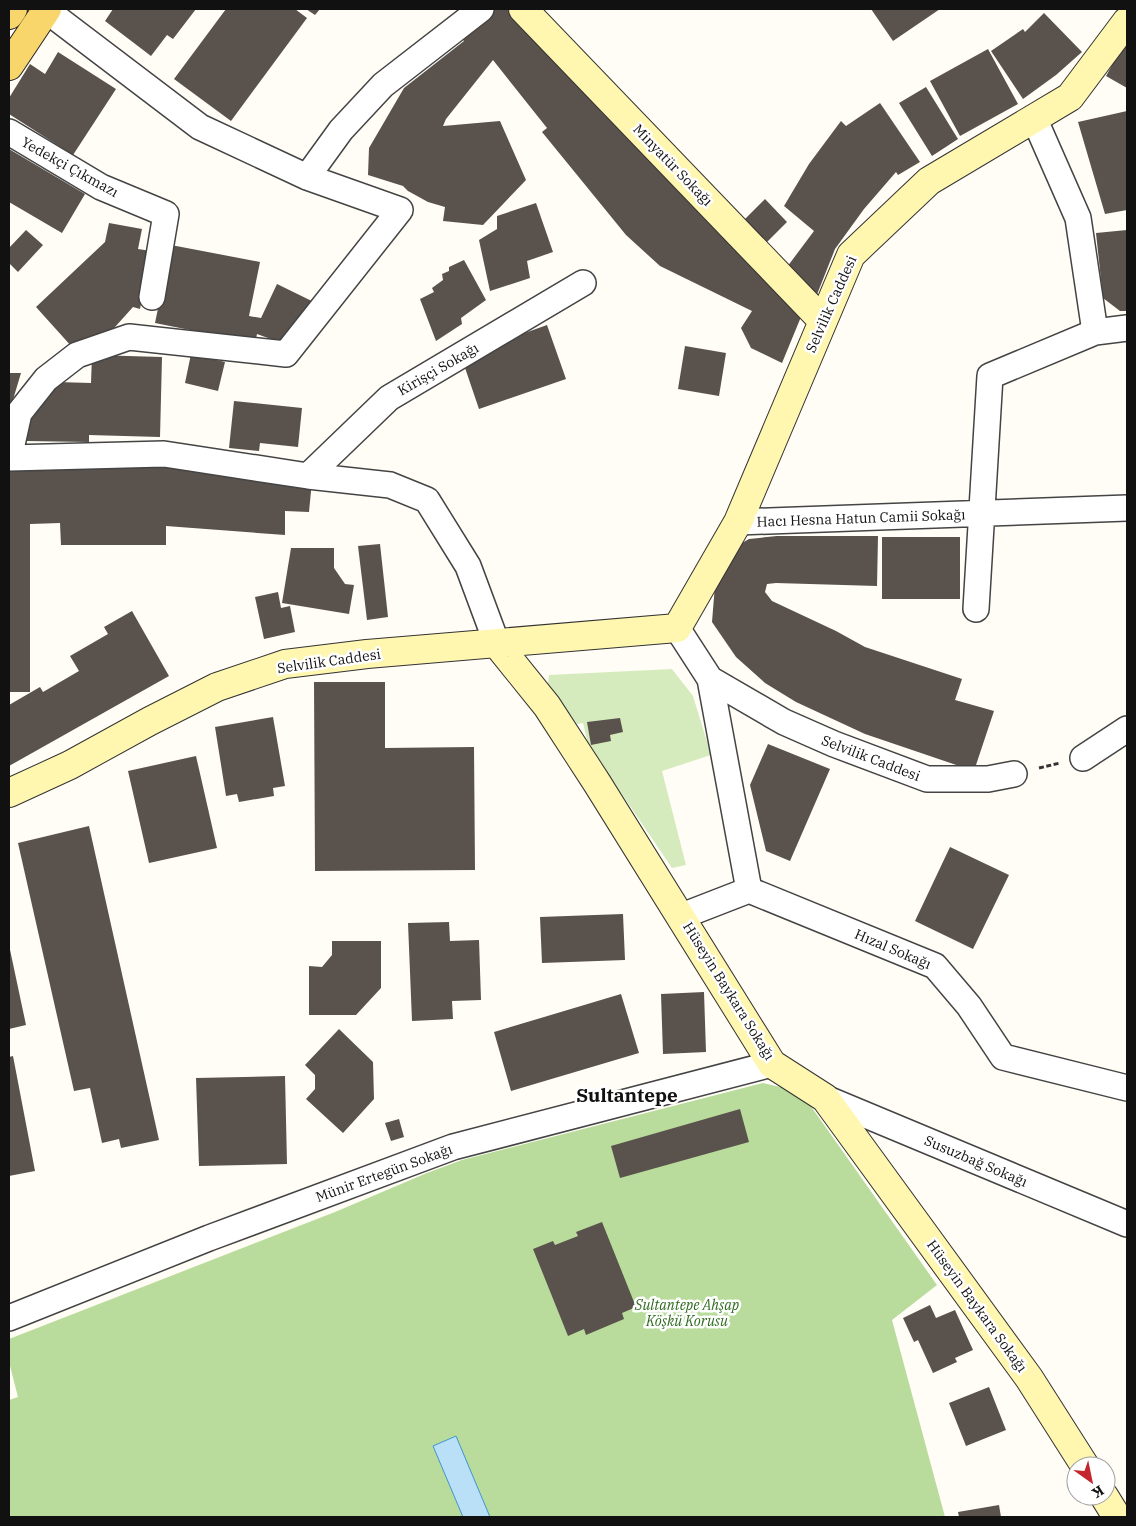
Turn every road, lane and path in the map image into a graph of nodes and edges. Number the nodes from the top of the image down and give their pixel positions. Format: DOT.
graph roads {
  1 [pos="13,9"];
  2 [pos="47,9"];
  3 [pos="482,9"];
  4 [pos="523,9"];
  5 [pos="9,16"];
  6 [pos="1127,21"];
  7 [pos="9,66"];
  8 [pos="1034,118"];
  9 [pos="9,132"];
  10 [pos="307,177"];
  11 [pos="583,283"];
  12 [pos="152,297"];
  13 [pos="823,321"];
  14 [pos="1127,328"];
  15 [pos="1095,332"];
  16 [pos="9,458"];
  17 [pos="308,476"];
  18 [pos="1127,508"];
  19 [pos="983,513"];
  20 [pos="738,522"];
  21 [pos="976,609"];
  22 [pos="676,628"];
  23 [pos="497,644"];
  24 [pos="710,679"];
  25 [pos="1127,729"];
  26 [pos="1083,758"];
  27 [pos="1014,774"];
  28 [pos="9,793"];
  29 [pos="749,890"];
  30 [pos="682,916"];
  31 [pos="772,1064"];
  32 [pos="1127,1088"];
  33 [pos="825,1098"];
  34 [pos="1127,1224"];
  35 [pos="9,1318"];
  36 [pos="1079,1456"];
  37 [pos="1110,1506"];
  38 [pos="1117,1517"];
  1 -- 5 [label="main road"];
  2 -- 7 [label="main road"];
  2 -- 10 [label="street"];
  3 -- 10 [label="street"];
  4 -- 13 [label="street, Minyatür Sokağı"];
  6 -- 8 [label="street, Selvilik Caddesi"];
  8 -- 13 [label="street, Selvilik Caddesi"];
  8 -- 15 [label="street"];
  9 -- 12 [label="street, Yedekçi Çıkmazı"];
  10 -- 16 [label="street"];
  11 -- 17 [label="street, Kirişçi Sokağı"];
  13 -- 20 [label="street, Selvilik Caddesi"];
  14 -- 15 [label="street, Hacı Hesna Hatun Camii Sokağı"];
  15 -- 19 [label="street, Hacı Hesna Hatun Camii Sokağı"];
  16 -- 17 [label="street"];
  17 -- 23 [label="street"];
  18 -- 19 [label="street, Hacı Hesna Hatun Camii Sokağı"];
  19 -- 20 [label="street, Hacı Hesna Hatun Camii Sokağı"];
  19 -- 21 [label="street, Hacı Hesna Hatun Camii Sokağı"];
  20 -- 22 [label="street, Selvilik Caddesi"];
  22 -- 23 [label="street, Selvilik Caddesi"];
  22 -- 24 [label="street, Selvilik Caddesi"];
  23 -- 28 [label="street, Selvilik Caddesi"];
  23 -- 30 [label="street, Hüseyin Baykara Sokağı"];
  24 -- 27 [label="street, Selvilik Caddesi"];
  24 -- 29 [label="street"];
  25 -- 26 [label="street"];
  26 -- 27 [label="path"];
  29 -- 30 [label="street"];
  29 -- 32 [label="street, Hızal Sokağı"];
  30 -- 31 [label="street, Hüseyin Baykara Sokağı"];
  31 -- 33 [label="street, Hüseyin Baykara Sokağı"];
  31 -- 35 [label="street, Münir Ertegün Sokağı"];
  33 -- 34 [label="street, Susuzbağ Sokağı"];
  33 -- 36 [label="street, Hüseyin Baykara Sokağı"];
  37 -- 38 [label="street"];
}
